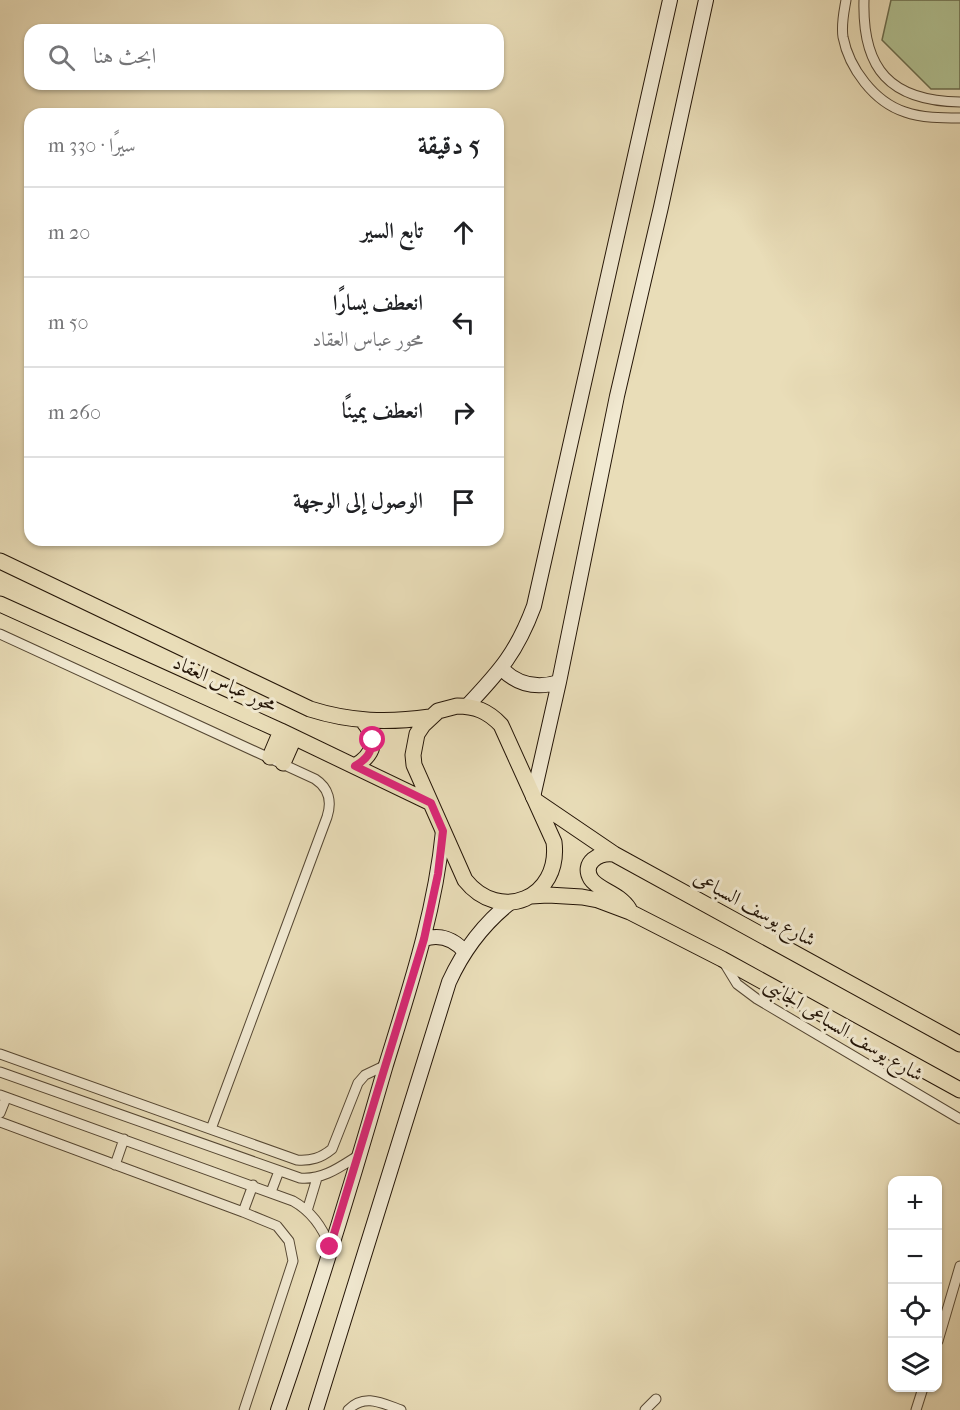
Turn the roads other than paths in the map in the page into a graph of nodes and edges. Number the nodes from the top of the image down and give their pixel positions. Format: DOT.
graph roads {
  1 [pos="670,0"];
  2 [pos="706,0"];
  3 [pos="846,0"];
  4 [pos="864,0"];
  5 [pos="960,102"];
  6 [pos="960,118"];
  7 [pos="0,561"];
  8 [pos="0,604"];
  9 [pos="0,634"];
  10 [pos="502,669"];
  11 [pos="559,682"];
  12 [pos="467,706"];
  13 [pos="430,717"];
  14 [pos="363,721"];
  15 [pos="287,734"];
  16 [pos="276,760"];
  17 [pos="355,766"];
  18 [pos="534,799"];
  19 [pos="431,803"];
  20 [pos="443,831"];
  21 [pos="614,854"];
  22 [pos="531,896"];
  23 [pos="511,902"];
  24 [pos="630,912"];
  25 [pos="424,939"];
  26 [pos="465,952"];
  27 [pos="722,959"];
  28 [pos="960,1044"];
  29 [pos="0,1054"];
  30 [pos="386,1065"];
  31 [pos="0,1072"];
  32 [pos="960,1090"];
  33 [pos="3,1096"];
  34 [pos="0,1113"];
  35 [pos="960,1119"];
  36 [pos="0,1122"];
  37 [pos="211,1130"];
  38 [pos="124,1139"];
  39 [pos="247,1142"];
  40 [pos="359,1155"];
  41 [pos="115,1165"];
  42 [pos="263,1165"];
  43 [pos="279,1171"];
  44 [pos="317,1178"];
  45 [pos="253,1185"];
  46 [pos="271,1192"];
  47 [pos="308,1211"];
  48 [pos="243,1212"];
  49 [pos="330,1247"];
  50 [pos="960,1266"];
  51 [pos="939,1338"];
  52 [pos="922,1392"];
  53 [pos="656,1399"];
  54 [pos="244,1410"];
  55 [pos="278,1410"];
  56 [pos="316,1410"];
  57 [pos="348,1410"];
  58 [pos="401,1410"];
  59 [pos="645,1410"];
  60 [pos="916,1410"];
  1 -- 10 [label="main road"];
  2 -- 11 [label="main road"];
  3 -- 6 [label="street"];
  4 -- 5 [label="street"];
  7 -- 14 [label="main road, محور عباس العقاد"];
  8 -- 15 [label="main road, محور عباس العقاد"];
  9 -- 16 [label="street"];
  10 -- 11 [label="main road"];
  10 -- 12 [label="main road"];
  11 -- 18 [label="main road"];
  12 -- 13 [label="main road, محور عباس العقاد"];
  12 -- 18 [label="main road"];
  13 -- 14 [label="main road, محور عباس العقاد"];
  13 -- 19 [label="main road"];
  14 -- 17 [label="main road"];
  15 -- 16 [label="main road"];
  15 -- 17 [label="main road, محور عباس العقاد"];
  16 -- 37 [label="street"];
  17 -- 19 [label="main road, محور عباس العقاد"];
  18 -- 21 [label="main road, شارع يوسف السباعى"];
  18 -- 22 [label="main road"];
  19 -- 20 [label="main road"];
  20 -- 23 [label="main road"];
  20 -- 25 [label="main road"];
  21 -- 24 [label="main road"];
  21 -- 28 [label="main road, شارع يوسف السباعى"];
  22 -- 23 [label="main road"];
  22 -- 24 [label="main road"];
  23 -- 26 [label="main road"];
  24 -- 27 [label="main road"];
  25 -- 26 [label="main road"];
  25 -- 30 [label="main road"];
  26 -- 56 [label="main road"];
  27 -- 32 [label="main road"];
  27 -- 35 [label="street, شارع يوسف السباعى الجانبى"];
  29 -- 37 [label="street"];
  30 -- 39 [label="street"];
  30 -- 40 [label="main road"];
  31 -- 42 [label="street"];
  33 -- 34 [label="street"];
  33 -- 38 [label="street"];
  36 -- 41 [label="street"];
  37 -- 39 [label="street"];
  38 -- 41 [label="street"];
  38 -- 45 [label="street"];
  39 -- 42 [label="street"];
  40 -- 44 [label="street"];
  40 -- 49 [label="main road"];
  41 -- 48 [label="street"];
  42 -- 43 [label="street"];
  43 -- 44 [label="street"];
  43 -- 46 [label="street"];
  44 -- 47 [label="street"];
  45 -- 46 [label="street"];
  45 -- 48 [label="street"];
  46 -- 47 [label="street"];
  47 -- 49 [label="street"];
  48 -- 54 [label="street"];
  49 -- 55 [label="main road"];
  50 -- 51 [label="street"];
  52 -- 60 [label="street"];
  53 -- 59 [label="street"];
  57 -- 58 [label="street"];
}
